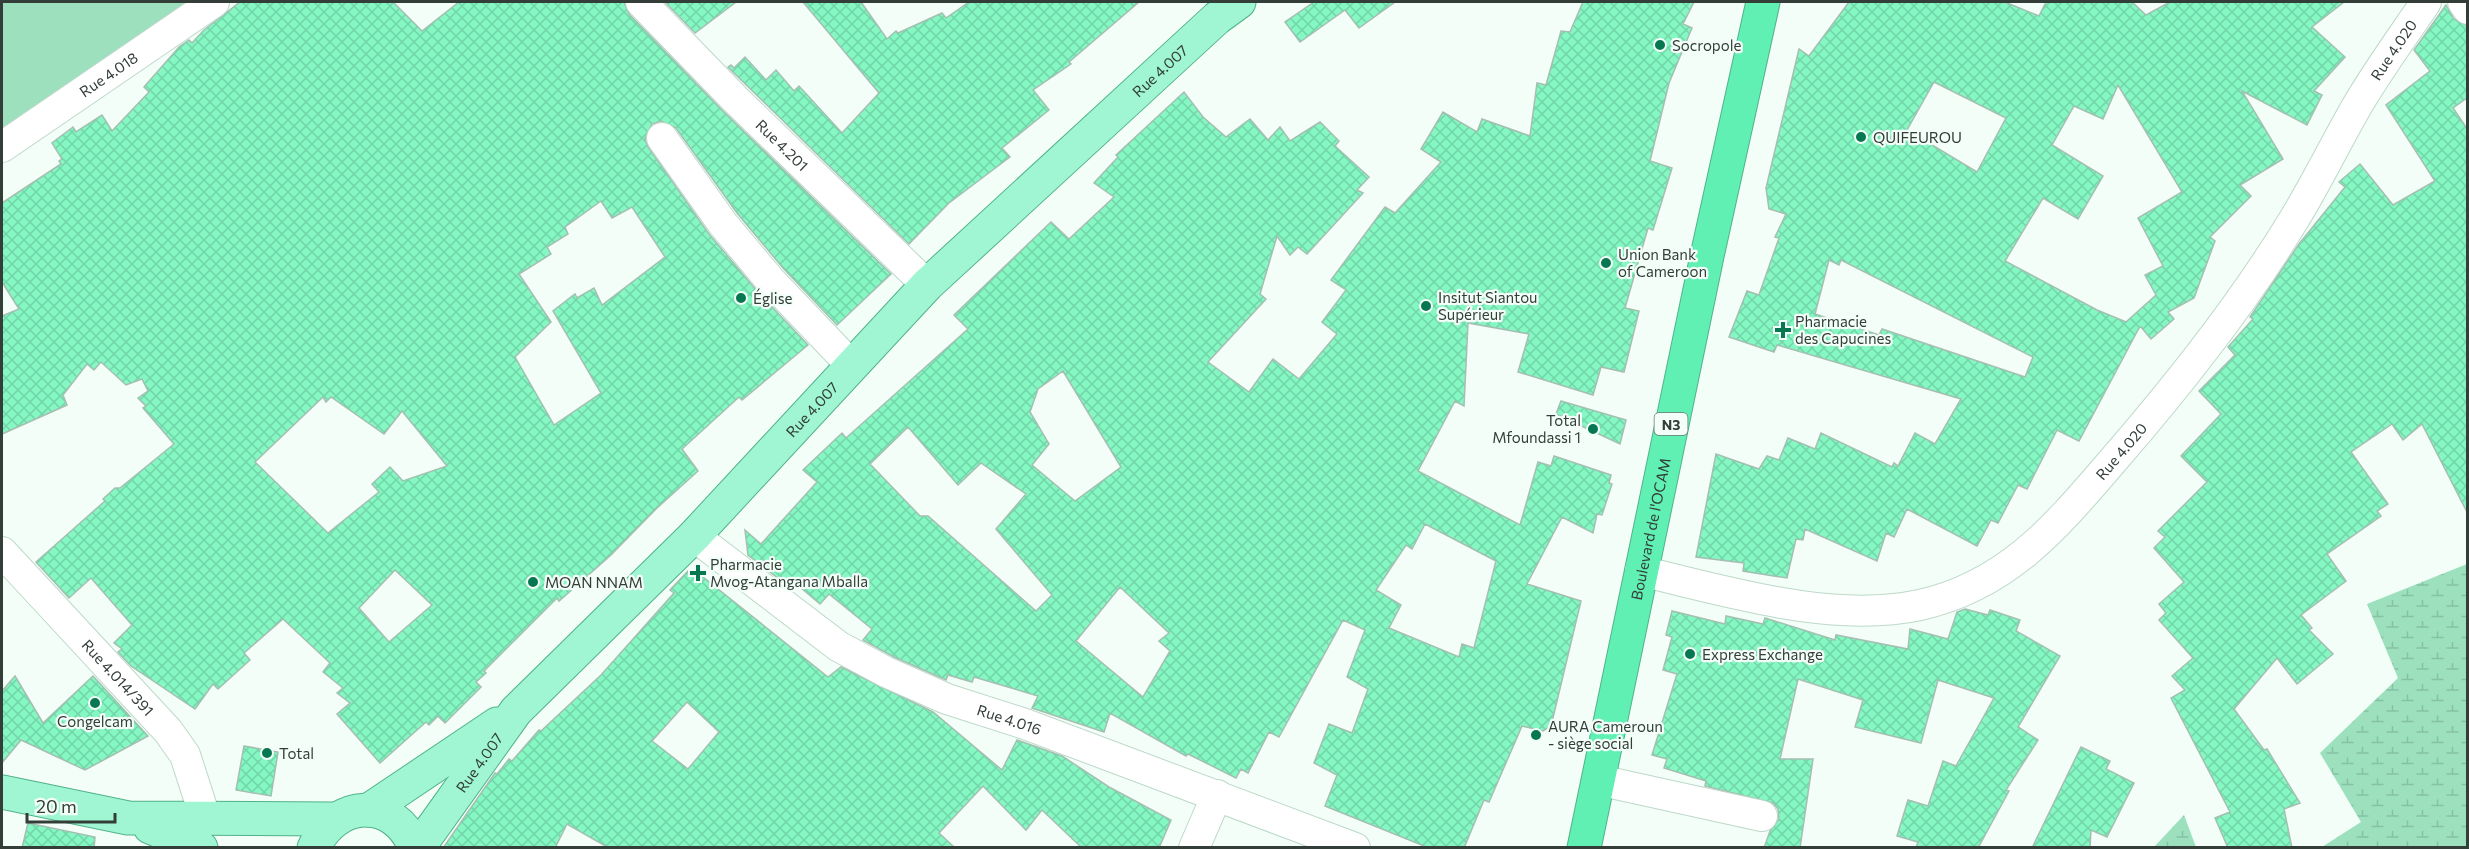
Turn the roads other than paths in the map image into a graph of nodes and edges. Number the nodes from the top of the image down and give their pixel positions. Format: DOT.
graph roads {
  1 [pos="214,2"];
  2 [pos="641,2"];
  3 [pos="1239,2"];
  4 [pos="1763,2"];
  5 [pos="2426,2"];
  6 [pos="2463,2"];
  7 [pos="2468,9"];
  8 [pos="662,138"];
  9 [pos="2,147"];
  10 [pos="927,285"];
  11 [pos="852,366"];
  12 [pos="694,536"];
  13 [pos="2,552"];
  14 [pos="1640,571"];
  15 [pos="516,711"];
  16 [pos="1598,780"];
  17 [pos="2,792"];
  18 [pos="1217,795"];
  19 [pos="369,810"];
  20 [pos="1762,816"];
  21 [pos="333,819"];
  22 [pos="204,834"];
  23 [pos="314,848"];
  24 [pos="416,848"];
  25 [pos="1194,848"];
  26 [pos="1355,848"];
  27 [pos="1584,848"];
  1 -- 9 [label="street, Rue 4.018"];
  2 -- 10 [label="street, Rue 4.201"];
  3 -- 10 [label="main road, Rue 4.007"];
  4 -- 14 [label="highway, Boulevard de l'OCAM / N3"];
  5 -- 14 [label="street, Rue 4.020"];
  6 -- 7 [label="street"];
  8 -- 11 [label="street"];
  10 -- 11 [label="main road, Rue 4.007"];
  11 -- 12 [label="main road, Rue 4.007"];
  12 -- 15 [label="main road, Rue 4.007"];
  12 -- 18 [label="street, Rue 4.016"];
  13 -- 22 [label="street, Rue 4.014/391"];
  14 -- 16 [label="highway, Boulevard de l'OCAM / N3"];
  15 -- 19 [label="main road"];
  15 -- 24 [label="main road, Rue 4.007"];
  16 -- 20 [label="street"];
  16 -- 27 [label="highway, Boulevard de l'OCAM / N3"];
  17 -- 22 [label="main road"];
  18 -- 25 [label="street"];
  18 -- 26 [label="street, Rue 4.016"];
  19 -- 21 [label="main road"];
  19 -- 24 [label="main road"];
  21 -- 22 [label="main road"];
  21 -- 23 [label="main road"];
}
